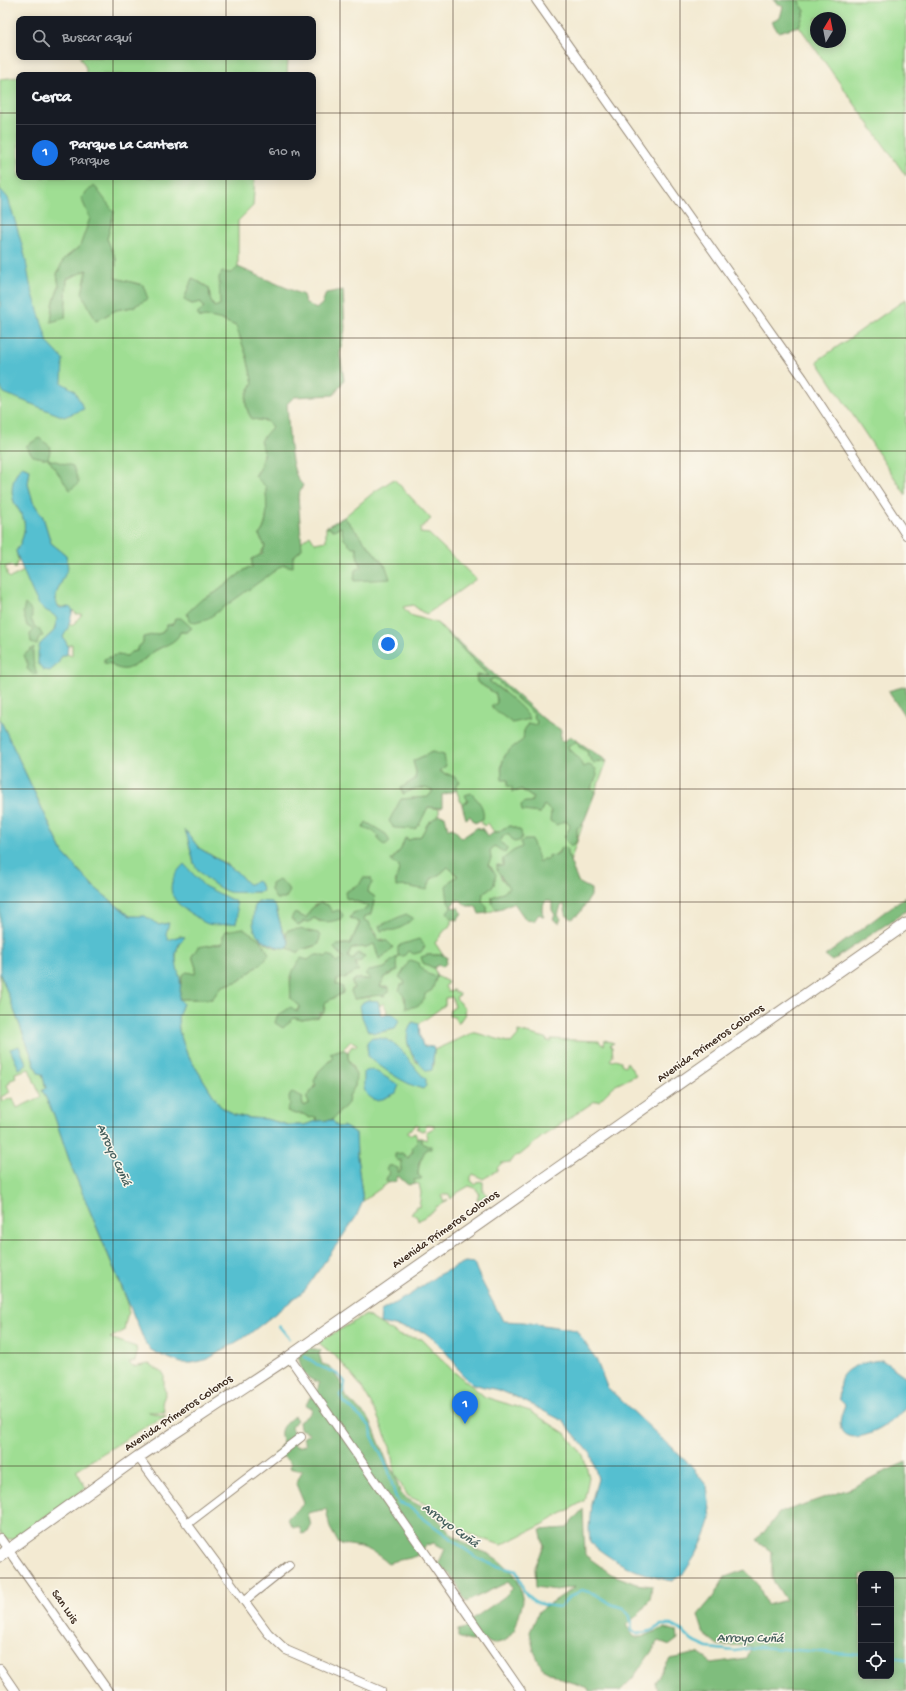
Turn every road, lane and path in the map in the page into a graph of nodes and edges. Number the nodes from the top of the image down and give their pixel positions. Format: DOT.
graph roads {
  1 [pos="536,0"];
  2 [pos="906,535"];
  3 [pos="906,924"];
  4 [pos="289,1357"];
  5 [pos="301,1437"];
  6 [pos="138,1457"];
  7 [pos="188,1524"];
  8 [pos="0,1538"];
  9 [pos="4,1553"];
  10 [pos="289,1565"];
  11 [pos="244,1601"];
  12 [pos="0,1669"];
  13 [pos="366,1685"];
  14 [pos="15,1691"];
  15 [pos="107,1691"];
  16 [pos="358,1691"];
  17 [pos="380,1691"];
  18 [pos="521,1691"];
  1 -- 2 [label="street"];
  3 -- 4 [label="street, Avenida Primeros Colonos"];
  4 -- 6 [label="street, Avenida Primeros Colonos"];
  4 -- 18 [label="street"];
  5 -- 7 [label="street"];
  6 -- 7 [label="street"];
  6 -- 9 [label="street, Avenida Primeros Colonos"];
  7 -- 11 [label="street"];
  8 -- 9 [label="street, San Luis"];
  9 -- 15 [label="street, San Luis"];
  10 -- 11 [label="street"];
  11 -- 13 [label="street"];
  12 -- 14 [label="street"];
  13 -- 16 [label="street"];
  13 -- 17 [label="street"];
}
